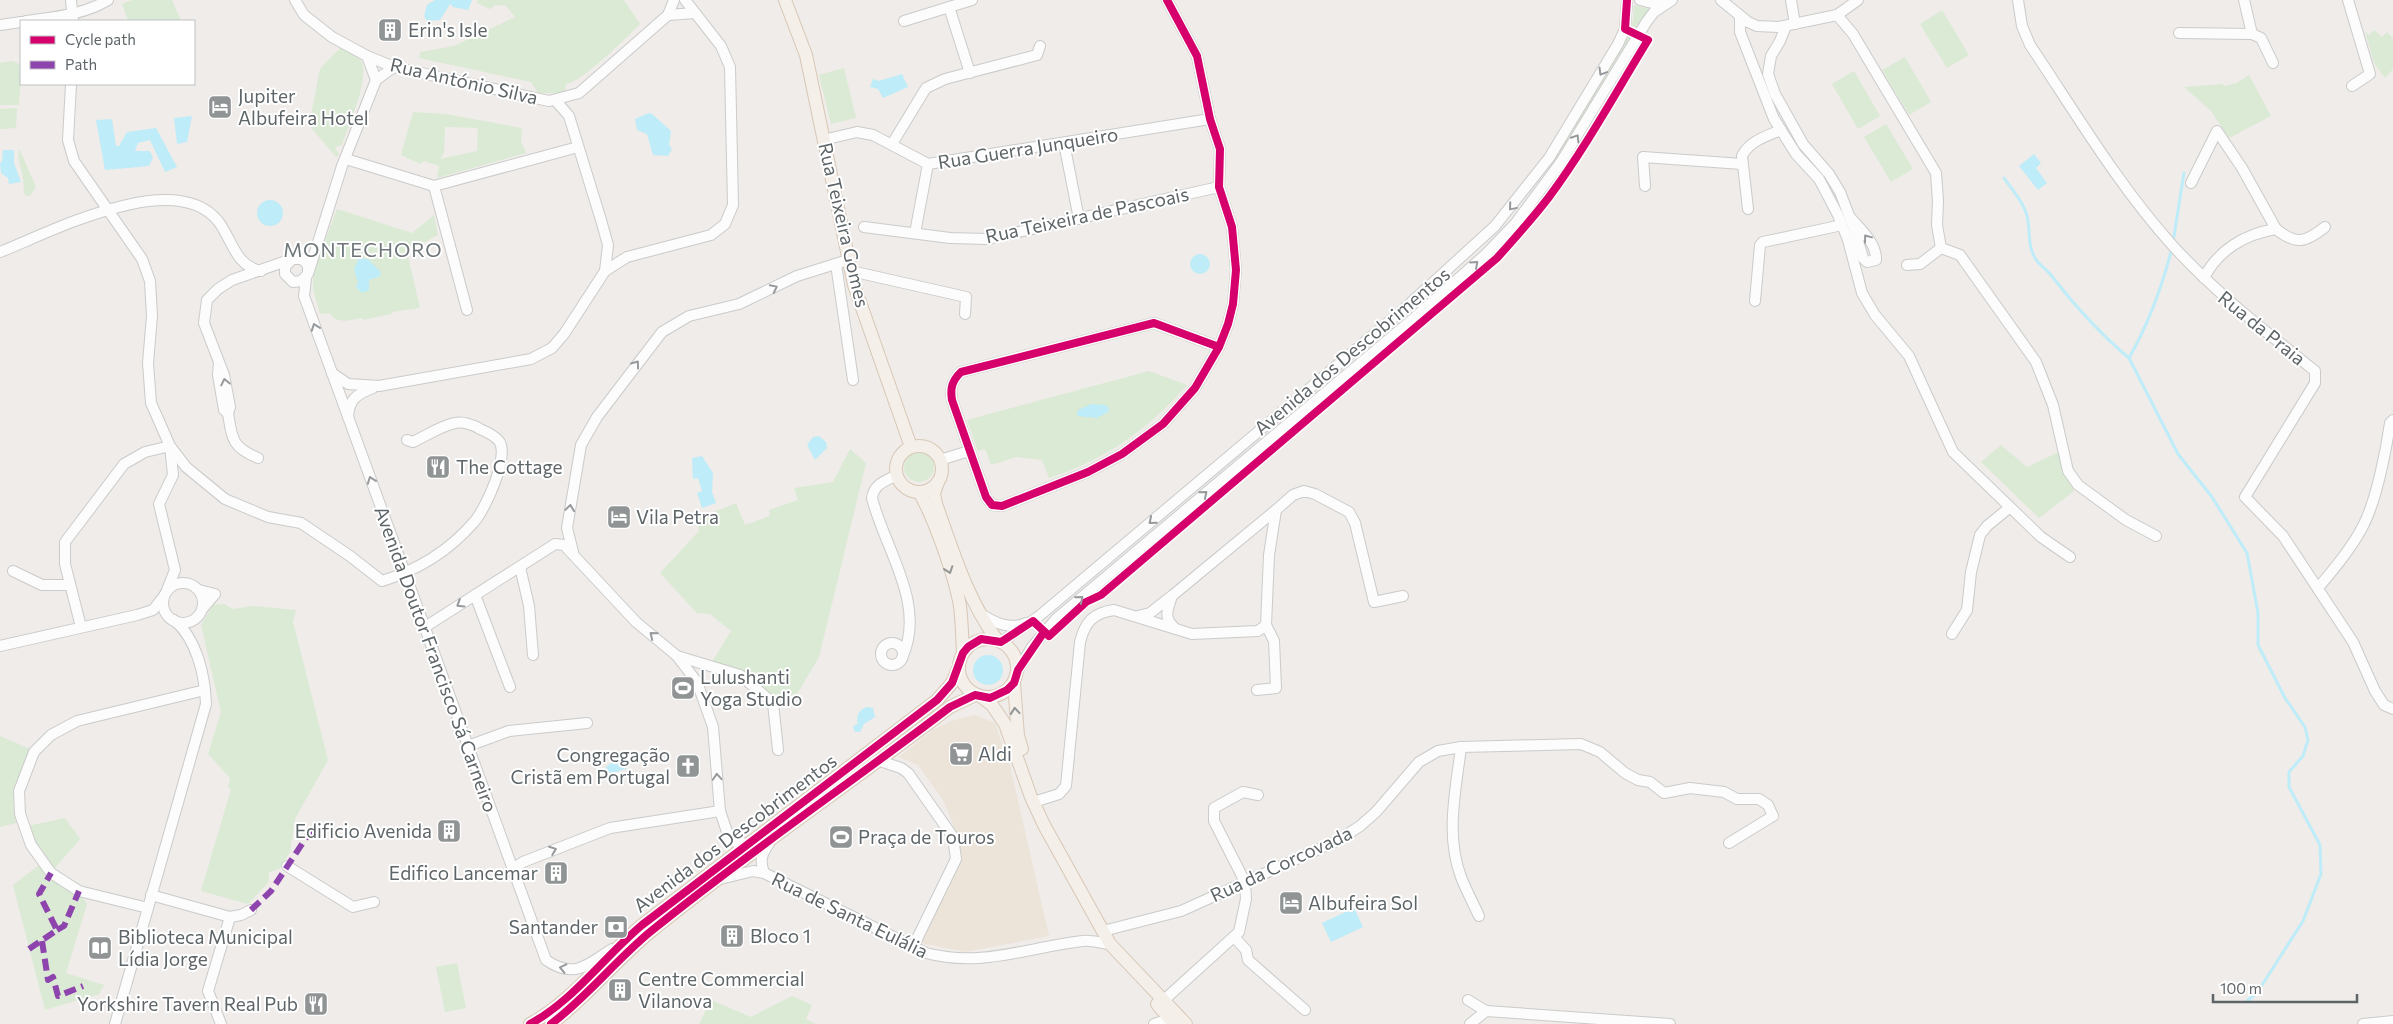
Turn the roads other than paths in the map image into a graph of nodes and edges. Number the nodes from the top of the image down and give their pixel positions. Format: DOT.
graph roads {
  1 [pos="71,0"];
  2 [pos="108,0"];
  3 [pos="295,0"];
  4 [pos="674,0"];
  5 [pos="685,0"];
  6 [pos="785,0"];
  7 [pos="972,0"];
  8 [pos="1167,0"];
  9 [pos="1627,0"];
  10 [pos="1640,0"];
  11 [pos="1673,0"];
  12 [pos="1721,0"];
  13 [pos="1728,0"];
  14 [pos="1791,0"];
  15 [pos="1858,0"];
  16 [pos="2018,0"];
  17 [pos="2244,0"];
  18 [pos="2348,0"];
  19 [pos="950,7"];
  20 [pos="695,13"];
  21 [pos="668,15"];
  22 [pos="1838,15"];
  23 [pos="1740,16"];
  24 [pos="73,17"];
  25 [pos="38,20"];
  26 [pos="904,21"];
  27 [pos="20,22"];
  28 [pos="1790,25"];
  29 [pos="0,26"];
  30 [pos="2179,33"];
  31 [pos="2252,34"];
  32 [pos="1040,46"];
  33 [pos="367,56"];
  34 [pos="2273,63"];
  35 [pos="394,67"];
  36 [pos="970,73"];
  37 [pos="376,80"];
  38 [pos="71,85"];
  39 [pos="2352,86"];
  40 [pos="556,101"];
  41 [pos="1210,119"];
  42 [pos="1781,130"];
  43 [pos="823,140"];
  44 [pos="1064,143"];
  45 [pos="892,144"];
  46 [pos="578,147"];
  47 [pos="346,159"];
  48 [pos="928,164"];
  49 [pos="1742,164"];
  50 [pos="2192,182"];
  51 [pos="434,186"];
  52 [pos="1645,186"];
  53 [pos="1220,187"];
  54 [pos="1748,209"];
  55 [pos="110,210"];
  56 [pos="1849,216"];
  57 [pos="1079,219"];
  58 [pos="1842,225"];
  59 [pos="864,227"];
  60 [pos="2325,227"];
  61 [pos="2276,229"];
  62 [pos="915,233"];
  63 [pos="317,241"];
  64 [pos="608,245"];
  65 [pos="1941,248"];
  66 [pos="0,252"];
  67 [pos="627,257"];
  68 [pos="295,258"];
  69 [pos="242,263"];
  70 [pos="845,265"];
  71 [pos="1907,265"];
  72 [pos="262,271"];
  73 [pos="605,271"];
  74 [pos="307,275"];
  75 [pos="287,277"];
  76 [pos="239,278"];
  77 [pos="2204,278"];
  78 [pos="1755,300"];
  79 [pos="467,310"];
  80 [pos="964,314"];
  81 [pos="1219,347"];
  82 [pos="331,372"];
  83 [pos="853,380"];
  84 [pos="379,386"];
  85 [pos="348,418"];
  86 [pos="2393,420"];
  87 [pos="407,440"];
  88 [pos="170,446"];
  89 [pos="911,448"];
  90 [pos="969,451"];
  91 [pos="258,458"];
  92 [pos="940,460"];
  93 [pos="897,476"];
  94 [pos="938,482"];
  95 [pos="919,492"];
  96 [pos="2009,508"];
  97 [pos="1276,510"];
  98 [pos="2156,536"];
  99 [pos="575,556"];
  100 [pos="2070,557"];
  101 [pos="520,567"];
  102 [pos="175,570"];
  103 [pos="13,571"];
  104 [pos="405,574"];
  105 [pos="70,585"];
  106 [pos="196,587"];
  107 [pos="2318,588"];
  108 [pos="166,593"];
  109 [pos="476,595"];
  110 [pos="1173,595"];
  111 [pos="1403,596"];
  112 [pos="201,612"];
  113 [pos="980,614"];
  114 [pos="137,615"];
  115 [pos="1138,616"];
  116 [pos="1038,617"];
  117 [pos="174,620"];
  118 [pos="1266,625"];
  119 [pos="81,627"];
  120 [pos="425,627"];
  121 [pos="1176,629"];
  122 [pos="1952,634"];
  123 [pos="908,639"];
  124 [pos="999,641"];
  125 [pos="896,645"];
  126 [pos="0,646"];
  127 [pos="194,649"];
  128 [pos="963,653"];
  129 [pos="533,655"];
  130 [pos="677,656"];
  131 [pos="902,658"];
  132 [pos="958,669"];
  133 [pos="1018,670"];
  134 [pos="1014,683"];
  135 [pos="510,687"];
  136 [pos="205,690"];
  137 [pos="1257,690"];
  138 [pos="978,696"];
  139 [pos="2393,709"];
  140 [pos="587,722"];
  141 [pos="468,746"];
  142 [pos="1462,747"];
  143 [pos="778,750"];
  144 [pos="880,761"];
  145 [pos="1258,795"];
  146 [pos="1037,801"];
  147 [pos="720,811"];
  148 [pos="1044,826"];
  149 [pos="772,840"];
  150 [pos="1729,843"];
  151 [pos="748,844"];
  152 [pos="287,866"];
  153 [pos="764,873"];
  154 [pos="515,876"];
  155 [pos="717,880"];
  156 [pos="1244,882"];
  157 [pos="151,895"];
  158 [pos="374,902"];
  159 [pos="148,908"];
  160 [pos="250,910"];
  161 [pos="230,916"];
  162 [pos="1479,916"];
  163 [pos="1101,928"];
  164 [pos="1234,937"];
  165 [pos="1084,940"];
  166 [pos="621,943"];
  167 [pos="1110,944"];
  168 [pos="913,947"];
  169 [pos="1468,1000"];
  170 [pos="1163,1003"];
  171 [pos="1305,1010"];
  172 [pos="1486,1011"];
  173 [pos="2393,1021"];
  174 [pos="1173,1023"];
  175 [pos="115,1024"];
  176 [pos="221,1024"];
  177 [pos="530,1024"];
  178 [pos="550,1024"];
  179 [pos="1154,1024"];
  180 [pos="1186,1024"];
  181 [pos="1470,1024"];
  182 [pos="1670,1024"];
  183 [pos="2362,1024"];
  1 -- 24 [label="street"];
  2 -- 24 [label="street"];
  3 -- 33 [label="street, Rua António Silva"];
  4 -- 21 [label="street, Rua António Silva"];
  5 -- 20 [label="street"];
  6 -- 43 [label="main road, Rua Teixeira Gomes"];
  7 -- 19 [label="street"];
  8 -- 41 [label="street"];
  9 -- 116 [label="street, Avenida dos Descobrimentos, one-way"];
  10 -- 11 [label="street"];
  133 -- 11 [label="street, Avenida dos Descobrimentos, one-way"];
  12 -- 23 [label="street"];
  13 -- 23 [label="street"];
  14 -- 28 [label="street"];
  15 -- 22 [label="street"];
  16 -- 77 [label="street, Rua da Praia"];
  17 -- 31 [label="street"];
  18 -- 39 [label="street"];
  19 -- 26 [label="street"];
  19 -- 36 [label="street"];
  20 -- 21 [label="street"];
  20 -- 67 [label="street"];
  21 -- 40 [label="street, Rua António Silva"];
  22 -- 28 [label="street"];
  22 -- 65 [label="street"];
  23 -- 28 [label="street"];
  23 -- 42 [label="street"];
  24 -- 25 [label="street"];
  27 -- 29 [label="street"];
  28 -- 56 [label="street"];
  30 -- 31 [label="street"];
  31 -- 34 [label="street"];
  32 -- 36 [label="street"];
  33 -- 35 [label="street, Rua António Silva"];
  33 -- 37 [label="street"];
  35 -- 37 [label="street"];
  35 -- 40 [label="street, Rua António Silva"];
  36 -- 45 [label="street"];
  37 -- 47 [label="street, Avenida Doutor Francisco Sá Carneiro"];
  38 -- 55 [label="street"];
  40 -- 46 [label="street"];
  41 -- 44 [label="street, Rua Guerra Junqueiro"];
  41 -- 53 [label="street"];
  42 -- 49 [label="street"];
  42 -- 58 [label="street"];
  43 -- 45 [label="street, Rua Guerra Junqueiro"];
  43 -- 70 [label="main road, Rua Teixeira Gomes"];
  44 -- 48 [label="street, Rua Guerra Junqueiro"];
  44 -- 57 [label="street"];
  45 -- 48 [label="street, Rua Guerra Junqueiro"];
  46 -- 51 [label="street"];
  46 -- 64 [label="street"];
  47 -- 51 [label="street"];
  47 -- 63 [label="street, Avenida Doutor Francisco Sá Carneiro"];
  48 -- 62 [label="street"];
  49 -- 52 [label="street"];
  49 -- 54 [label="street"];
  50 -- 61 [label="street"];
  51 -- 79 [label="street"];
  53 -- 57 [label="street, Rua Teixeira de Pascoais"];
  53 -- 81 [label="street"];
  55 -- 66 [label="street"];
  55 -- 69 [label="street"];
  55 -- 88 [label="street"];
  57 -- 62 [label="street, Rua Teixeira de Pascoais"];
  58 -- 78 [label="street"];
  58 -- 96 [label="street"];
  59 -- 62 [label="street, Rua Teixeira de Pascoais"];
  60 -- 61 [label="street"];
  61 -- 77 [label="street"];
  63 -- 68 [label="street"];
  63 -- 74 [label="street, Avenida Doutor Francisco Sá Carneiro"];
  64 -- 67 [label="street"];
  64 -- 73 [label="street"];
  65 -- 71 [label="street"];
  65 -- 98 [label="street"];
  67 -- 73 [label="street"];
  68 -- 72 [label="street"];
  68 -- 74 [label="street"];
  68 -- 75 [label="street"];
  69 -- 72 [label="street"];
  69 -- 76 [label="street"];
  70 -- 80 [label="street"];
  70 -- 83 [label="street"];
  70 -- 89 [label="main road, Rua Teixeira Gomes"];
  99 -- 70 [label="street, one-way"];
  72 -- 75 [label="street"];
  72 -- 76 [label="street"];
  73 -- 84 [label="street"];
  74 -- 75 [label="street"];
  82 -- 74 [label="street, Avenida Doutor Francisco Sá Carneiro, one-way"];
  76 -- 91 [label="street"];
  77 -- 107 [label="street, Rua da Praia"];
  81 -- 90 [label="street"];
  81 -- 90 [label="street"];
  82 -- 84 [label="street"];
  82 -- 85 [label="street, Avenida Doutor Francisco Sá Carneiro"];
  84 -- 85 [label="street"];
  104 -- 85 [label="street, Avenida Doutor Francisco Sá Carneiro, one-way"];
  86 -- 107 [label="street"];
  87 -- 104 [label="street"];
  88 -- 102 [label="street"];
  88 -- 104 [label="street"];
  88 -- 105 [label="street"];
  89 -- 92 [label="main road"];
  89 -- 93 [label="main road"];
  90 -- 92 [label="street"];
  92 -- 94 [label="main road"];
  93 -- 95 [label="main road"];
  93 -- 123 [label="street"];
  94 -- 95 [label="main road"];
  94 -- 113 [label="main road"];
  95 -- 128 [label="main road, one-way"];
  96 -- 100 [label="street"];
  96 -- 122 [label="street"];
  97 -- 110 [label="street"];
  97 -- 111 [label="street"];
  97 -- 118 [label="street"];
  99 -- 101 [label="street"];
  130 -- 99 [label="street, one-way"];
  101 -- 109 [label="street"];
  101 -- 129 [label="street"];
  102 -- 106 [label="street"];
  102 -- 108 [label="street"];
  103 -- 105 [label="street"];
  104 -- 120 [label="street, Avenida Doutor Francisco Sá Carneiro"];
  105 -- 119 [label="street"];
  106 -- 108 [label="street"];
  106 -- 112 [label="street"];
  107 -- 139 [label="street, Rua da Praia"];
  108 -- 114 [label="street"];
  108 -- 117 [label="street"];
  109 -- 120 [label="street, one-way"];
  109 -- 135 [label="street"];
  110 -- 115 [label="street"];
  110 -- 121 [label="street"];
  112 -- 117 [label="street"];
  112 -- 127 [label="street"];
  113 -- 116 [label="street"];
  113 -- 124 [label="main road"];
  114 -- 117 [label="street"];
  114 -- 119 [label="street"];
  115 -- 121 [label="street"];
  115 -- 146 [label="street"];
  116 -- 124 [label="street, Avenida dos Descobrimentos"];
  117 -- 127 [label="street"];
  118 -- 121 [label="street"];
  118 -- 137 [label="street"];
  119 -- 126 [label="street"];
  120 -- 141 [label="street, Avenida Doutor Francisco Sá Carneiro"];
  123 -- 125 [label="street"];
  123 -- 131 [label="street"];
  124 -- 128 [label="main road"];
  124 -- 133 [label="main road"];
  125 -- 131 [label="street"];
  125 -- 131 [label="street"];
  127 -- 136 [label="street"];
  128 -- 132 [label="main road"];
  130 -- 143 [label="street"];
  147 -- 130 [label="street, one-way"];
  132 -- 138 [label="main road"];
  132 -- 151 [label="main road, Avenida dos Descobrimentos"];
  133 -- 134 [label="main road"];
  134 -- 138 [label="main road"];
  146 -- 134 [label="main road, one-way"];
  136 -- 157 [label="street"];
  136 -- 159 [label="street"];
  138 -- 144 [label="main road, Avenida dos Descobrimentos"];
  138 -- 148 [label="main road"];
  140 -- 141 [label="street"];
  141 -- 154 [label="street, Avenida Doutor Francisco Sá Carneiro"];
  142 -- 150 [label="street, Rua da Corcovada"];
  142 -- 156 [label="street, Rua da Corcovada"];
  142 -- 162 [label="street"];
  144 -- 149 [label="main road, Avenida dos Descobrimentos"];
  144 -- 168 [label="street"];
  145 -- 156 [label="street"];
  146 -- 148 [label="main road"];
  147 -- 151 [label="street"];
  154 -- 147 [label="street, one-way"];
  148 -- 163 [label="main road"];
  149 -- 153 [label="street"];
  149 -- 155 [label="main road, Avenida dos Descobrimentos"];
  151 -- 166 [label="main road, Avenida dos Descobrimentos"];
  152 -- 158 [label="street"];
  153 -- 155 [label="street"];
  153 -- 168 [label="street, Rua de Santa Eulália"];
  166 -- 154 [label="street, Avenida Doutor Francisco Sá Carneiro, one-way"];
  155 -- 178 [label="main road, Avenida dos Descobrimentos"];
  156 -- 163 [label="street, Rua da Corcovada"];
  156 -- 164 [label="street"];
  157 -- 159 [label="street"];
  157 -- 161 [label="street"];
  159 -- 175 [label="street"];
  160 -- 161 [label="street"];
  161 -- 176 [label="street"];
  163 -- 165 [label="street"];
  163 -- 167 [label="main road"];
  164 -- 170 [label="street"];
  164 -- 171 [label="street"];
  165 -- 167 [label="street"];
  165 -- 168 [label="street, Rua de Santa Eulália"];
  166 -- 177 [label="main road, Avenida dos Descobrimentos"];
  167 -- 170 [label="main road"];
  169 -- 172 [label="street"];
  170 -- 174 [label="main road"];
  170 -- 179 [label="street"];
  170 -- 180 [label="main road"];
  172 -- 181 [label="street"];
  172 -- 182 [label="street"];
  173 -- 183 [label="street"];
  174 -- 179 [label="street"];
}
